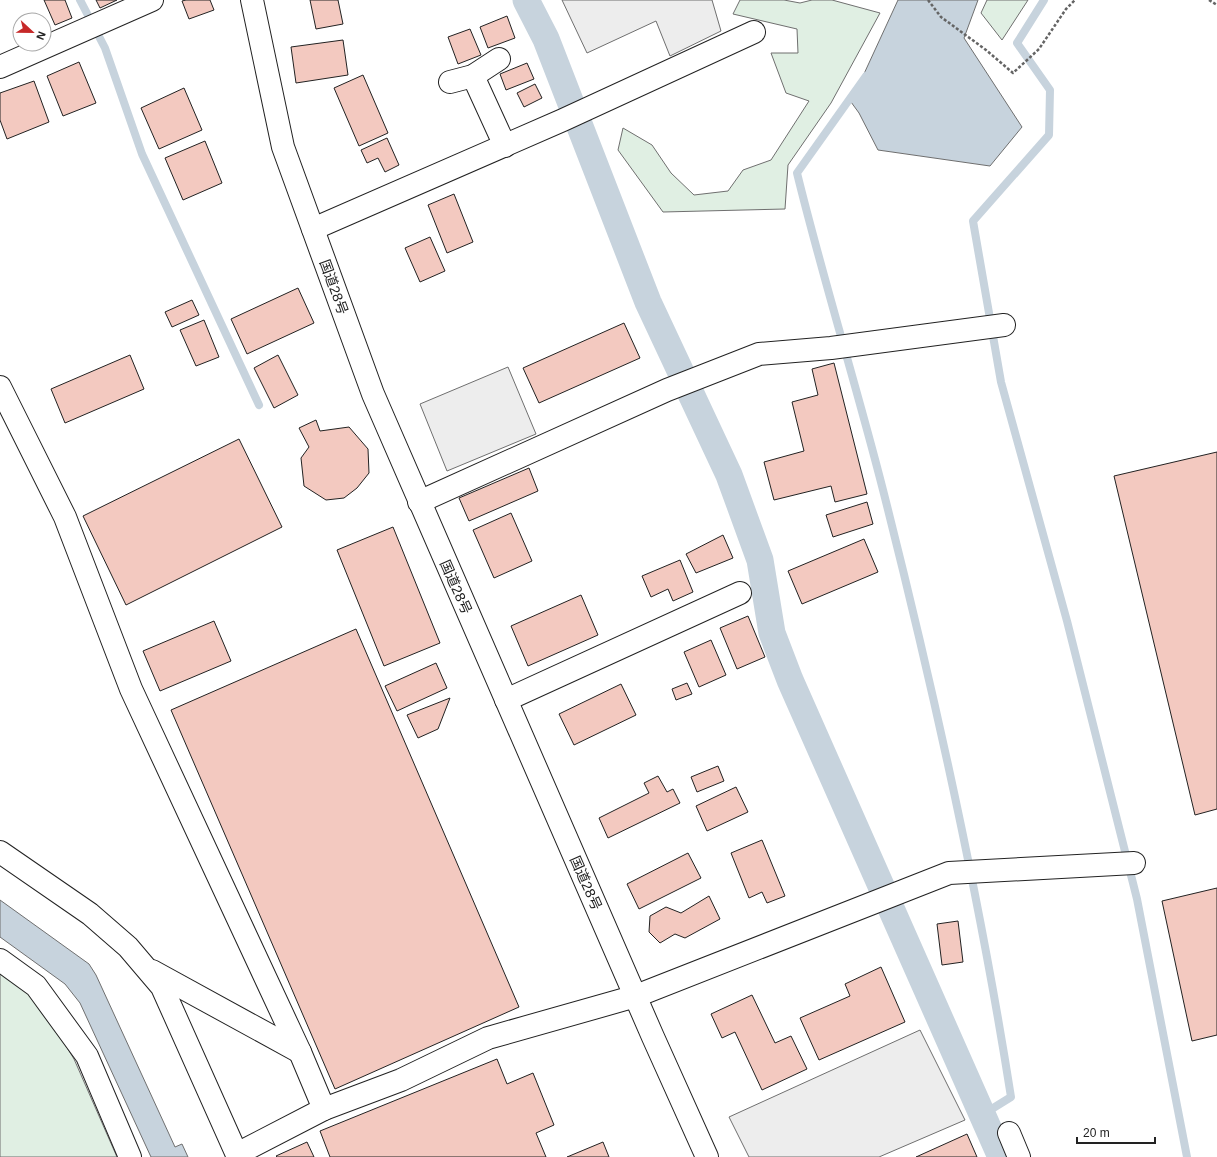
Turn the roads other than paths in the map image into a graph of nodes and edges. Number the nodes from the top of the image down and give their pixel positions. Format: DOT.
graph roads {
  1 [pos="152,0"];
  2 [pos="252,0"];
  3 [pos="754,32"];
  4 [pos="500,59"];
  5 [pos="0,66"];
  6 [pos="473,76"];
  7 [pos="450,82"];
  8 [pos="505,146"];
  9 [pos="313,229"];
  10 [pos="1004,325"];
  11 [pos="0,388"];
  12 [pos="419,502"];
  13 [pos="740,594"];
  14 [pos="506,700"];
  15 [pos="0,852"];
  16 [pos="1134,863"];
  17 [pos="0,960"];
  18 [pos="145,968"];
  19 [pos="636,996"];
  20 [pos="300,1052"];
  21 [pos="324,1109"];
  22 [pos="1009,1133"];
  23 [pos="237,1156"];
  24 [pos="130,1157"];
  25 [pos="707,1157"];
  26 [pos="1019,1157"];
  1 -- 5 [label="main road"];
  2 -- 9 [label="main road, 国道28号"];
  3 -- 8 [label="main road"];
  4 -- 6 [label="main road"];
  6 -- 7 [label="main road"];
  6 -- 8 [label="main road"];
  8 -- 9 [label="main road"];
  9 -- 12 [label="main road, 国道28号"];
  10 -- 12 [label="main road"];
  11 -- 20 [label="main road"];
  12 -- 14 [label="main road, 国道28号"];
  13 -- 14 [label="main road"];
  14 -- 19 [label="main road, 国道28号"];
  15 -- 18 [label="main road"];
  16 -- 19 [label="main road"];
  17 -- 24 [label="main road"];
  18 -- 20 [label="main road"];
  18 -- 23 [label="main road"];
  19 -- 21 [label="main road"];
  19 -- 25 [label="main road, 国道28号"];
  20 -- 21 [label="main road"];
  21 -- 23 [label="main road"];
  22 -- 26 [label="main road"];
}
